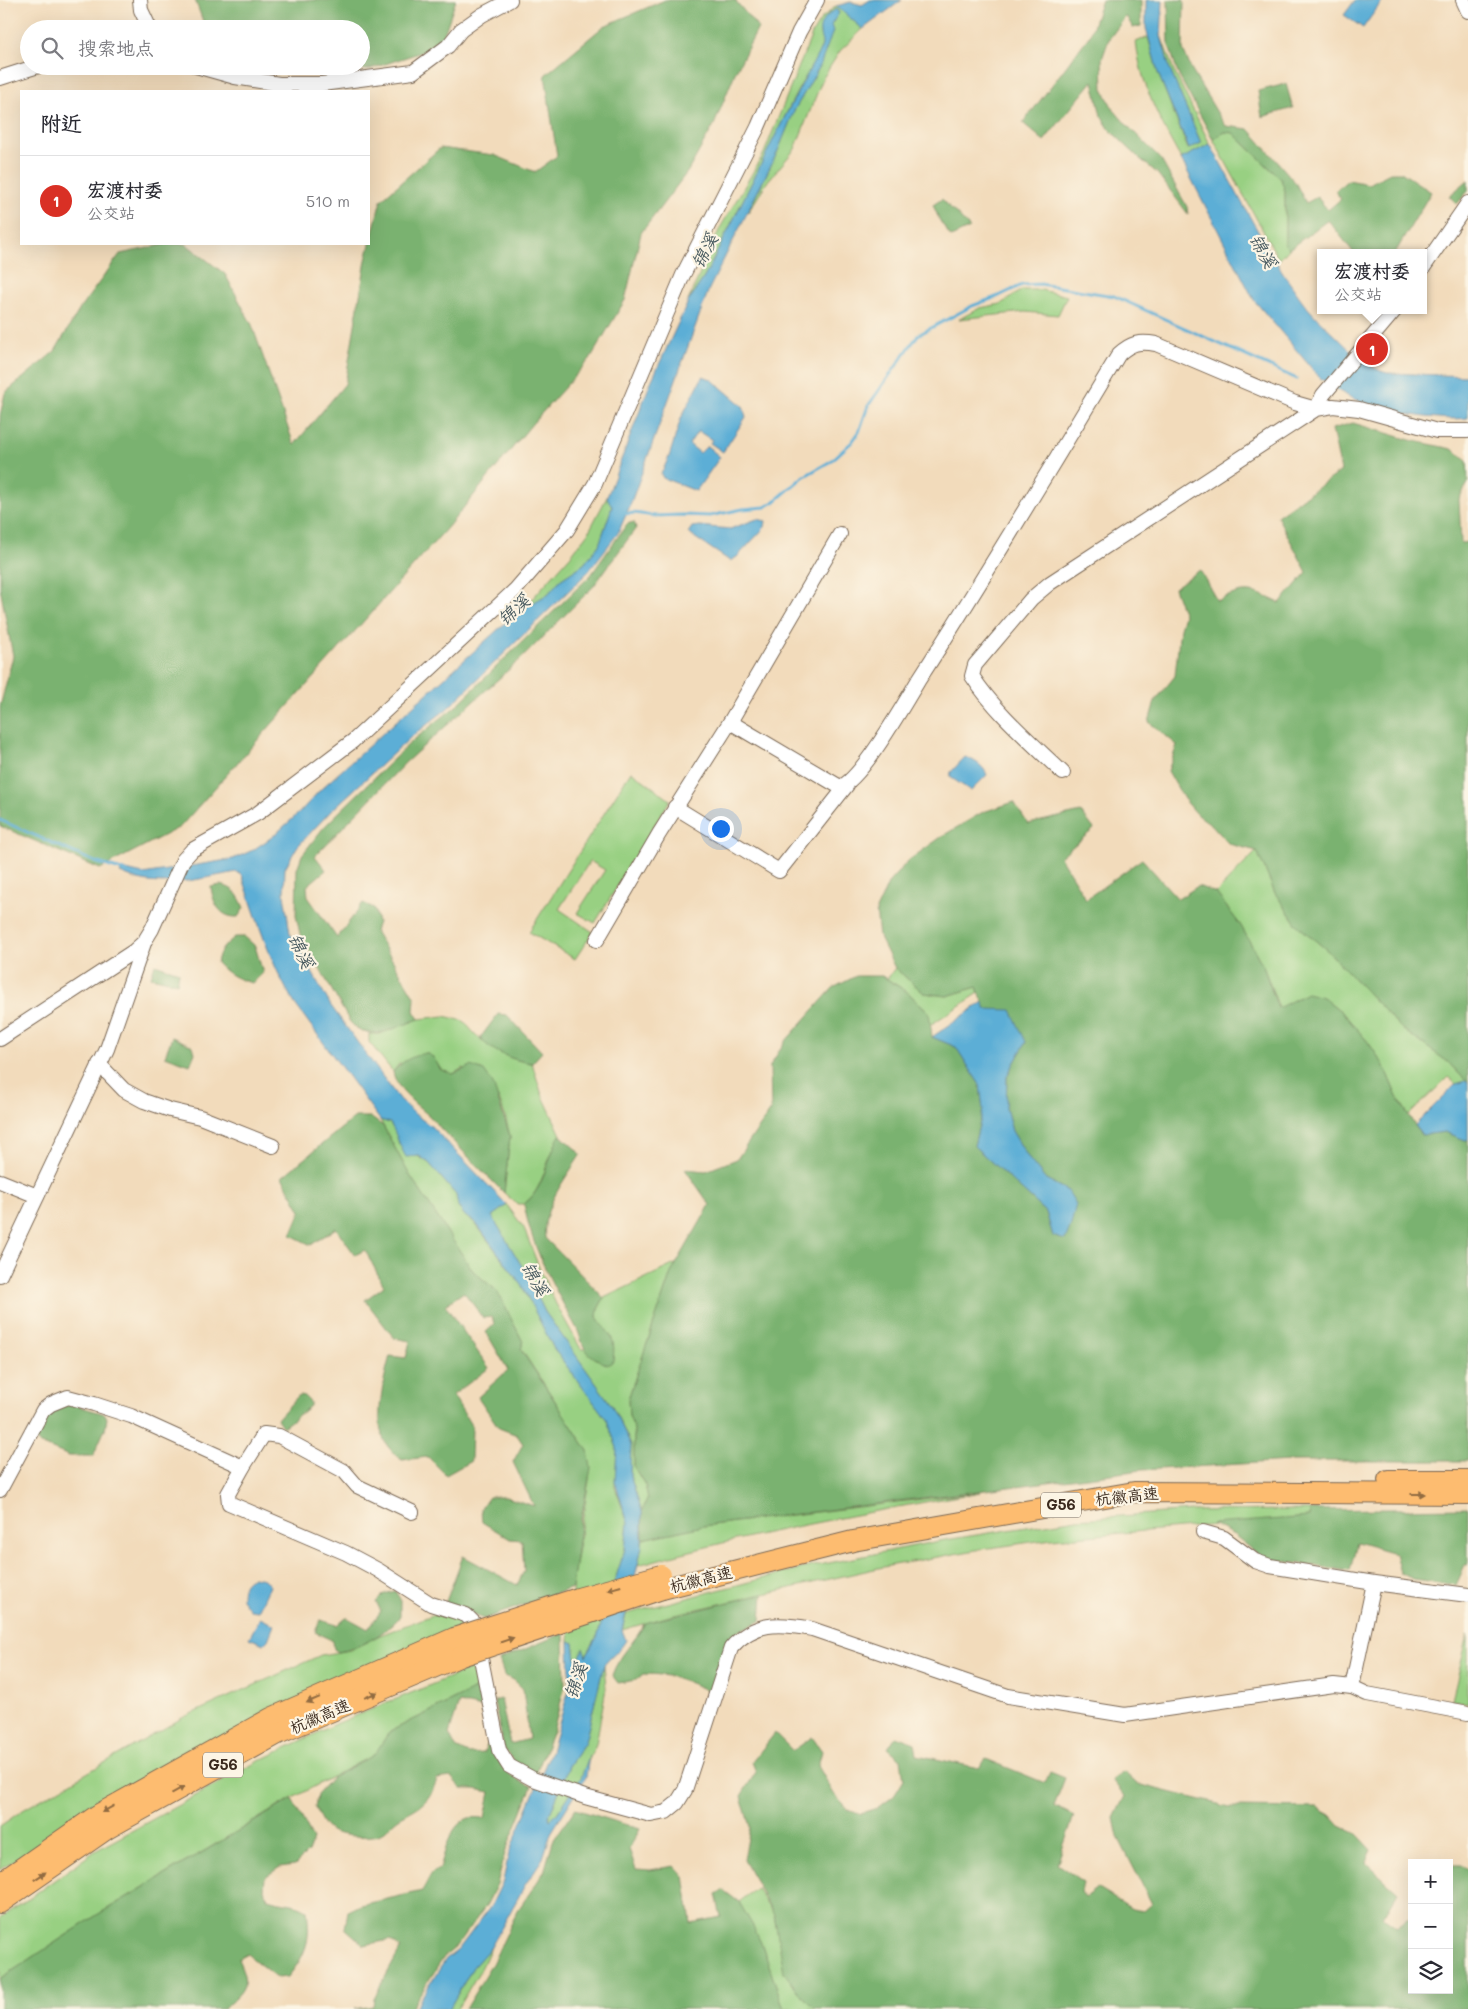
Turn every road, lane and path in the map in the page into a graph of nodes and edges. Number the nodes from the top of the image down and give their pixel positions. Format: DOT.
graph roads {
  1 [pos="140,0"];
  2 [pos="510,0"];
  3 [pos="817,0"];
  4 [pos="1463,0"];
  5 [pos="1468,12"];
  6 [pos="146,20"];
  7 [pos="20,72"];
  8 [pos="228,75"];
  9 [pos="0,78"];
  10 [pos="1468,202"];
  11 [pos="1427,262"];
  12 [pos="1392,314"];
  13 [pos="1316,409"];
  14 [pos="1468,431"];
  15 [pos="840,534"];
  16 [pos="730,722"];
  17 [pos="1062,772"];
  18 [pos="847,785"];
  19 [pos="675,808"];
  20 [pos="597,940"];
  21 [pos="144,942"];
  22 [pos="0,1039"];
  23 [pos="99,1064"];
  24 [pos="274,1146"];
  25 [pos="0,1181"];
  26 [pos="37,1196"];
  27 [pos="0,1275"];
  28 [pos="243,1467"];
  29 [pos="1468,1480"];
  30 [pos="0,1490"];
  31 [pos="1468,1494"];
  32 [pos="412,1512"];
  33 [pos="1203,1532"];
  34 [pos="662,1581"];
  35 [pos="1374,1583"];
  36 [pos="1468,1594"];
  37 [pos="458,1647"];
  38 [pos="1352,1687"];
  39 [pos="1468,1713"];
  40 [pos="0,1883"];
  41 [pos="0,1903"];
  1 -- 6 [label="street"];
  2 -- 8 [label="street"];
  3 -- 21 [label="street"];
  4 -- 5 [label="street"];
  7 -- 9 [label="street"];
  10 -- 11 [label="street"];
  12 -- 13 [label="street"];
  13 -- 14 [label="street"];
  13 -- 17 [label="street"];
  13 -- 18 [label="street"];
  15 -- 16 [label="street"];
  16 -- 18 [label="street"];
  16 -- 19 [label="street"];
  18 -- 19 [label="street"];
  19 -- 20 [label="street"];
  21 -- 22 [label="street"];
  21 -- 23 [label="street"];
  23 -- 24 [label="street"];
  23 -- 26 [label="street"];
  25 -- 26 [label="street"];
  26 -- 27 [label="street"];
  28 -- 30 [label="street"];
  28 -- 32 [label="street"];
  28 -- 38 [label="street"];
  29 -- 34 [label="highway, 杭徽高速 / G56"];
  34 -- 31 [label="highway, 杭徽高速 / G56, one-way"];
  33 -- 35 [label="street"];
  34 -- 37 [label="highway, 杭徽高速 / G56, bridge"];
  35 -- 36 [label="street"];
  35 -- 38 [label="street"];
  37 -- 40 [label="highway, 杭徽高速 / G56, one-way"];
  41 -- 37 [label="highway, 杭徽高速 / G56, one-way"];
  38 -- 39 [label="street"];
}
